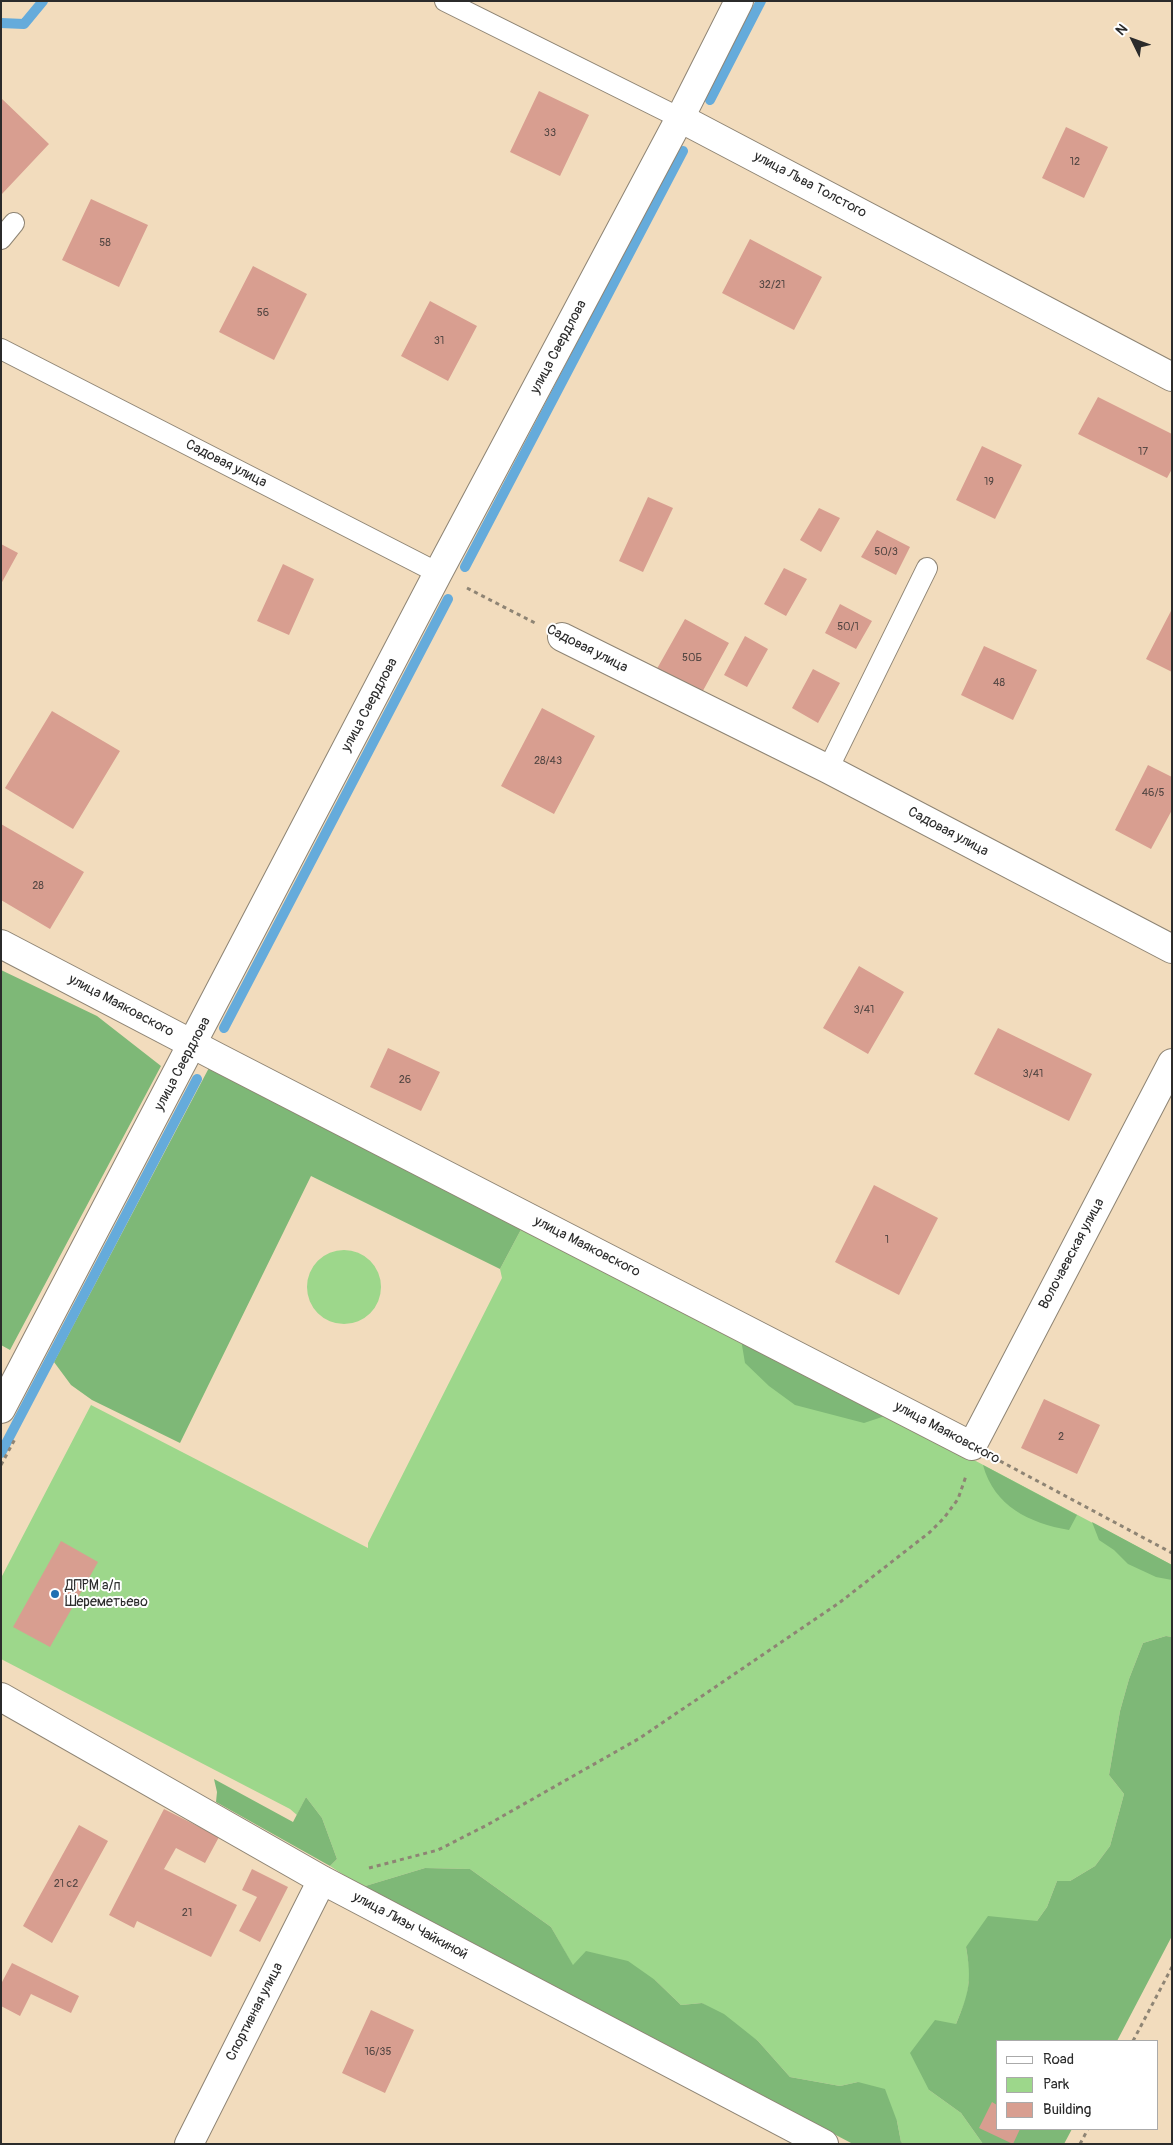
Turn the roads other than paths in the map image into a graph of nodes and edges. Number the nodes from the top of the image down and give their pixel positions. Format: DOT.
graph roads {
  1 [pos="445,1"];
  2 [pos="739,1"];
  3 [pos="680,118"];
  4 [pos="14,222"];
  5 [pos="1,239"];
  6 [pos="1,348"];
  7 [pos="1172,377"];
  8 [pos="927,568"];
  9 [pos="438,573"];
  10 [pos="562,636"];
  11 [pos="828,769"];
  12 [pos="1,944"];
  13 [pos="1172,949"];
  14 [pos="193,1044"];
  15 [pos="1172,1063"];
  16 [pos="1,1409"];
  17 [pos="972,1446"];
  18 [pos="1,1697"];
  19 [pos="322,1880"];
  20 [pos="189,2144"];
  21 [pos="824,2144"];
  1 -- 3 [label="lane, улица Льва Толстого"];
  2 -- 3 [label="street, улица Свердлова"];
  3 -- 7 [label="street, улица Льва Толстого"];
  3 -- 9 [label="street, улица Свердлова"];
  4 -- 5 [label="lane"];
  6 -- 9 [label="lane, Садовая улица"];
  8 -- 11 [label="lane"];
  9 -- 14 [label="street, улица Свердлова"];
  10 -- 11 [label="street, Садовая улица"];
  11 -- 13 [label="street, Садовая улица"];
  12 -- 14 [label="street, улица Маяковского"];
  14 -- 16 [label="street, улица Свердлова"];
  14 -- 17 [label="street, улица Маяковского"];
  15 -- 17 [label="street, Волочаевская улица"];
  18 -- 19 [label="street, улица Лизы Чайкиной"];
  19 -- 20 [label="street, Спортивная улица"];
  19 -- 21 [label="street, улица Лизы Чайкиной"];
}
